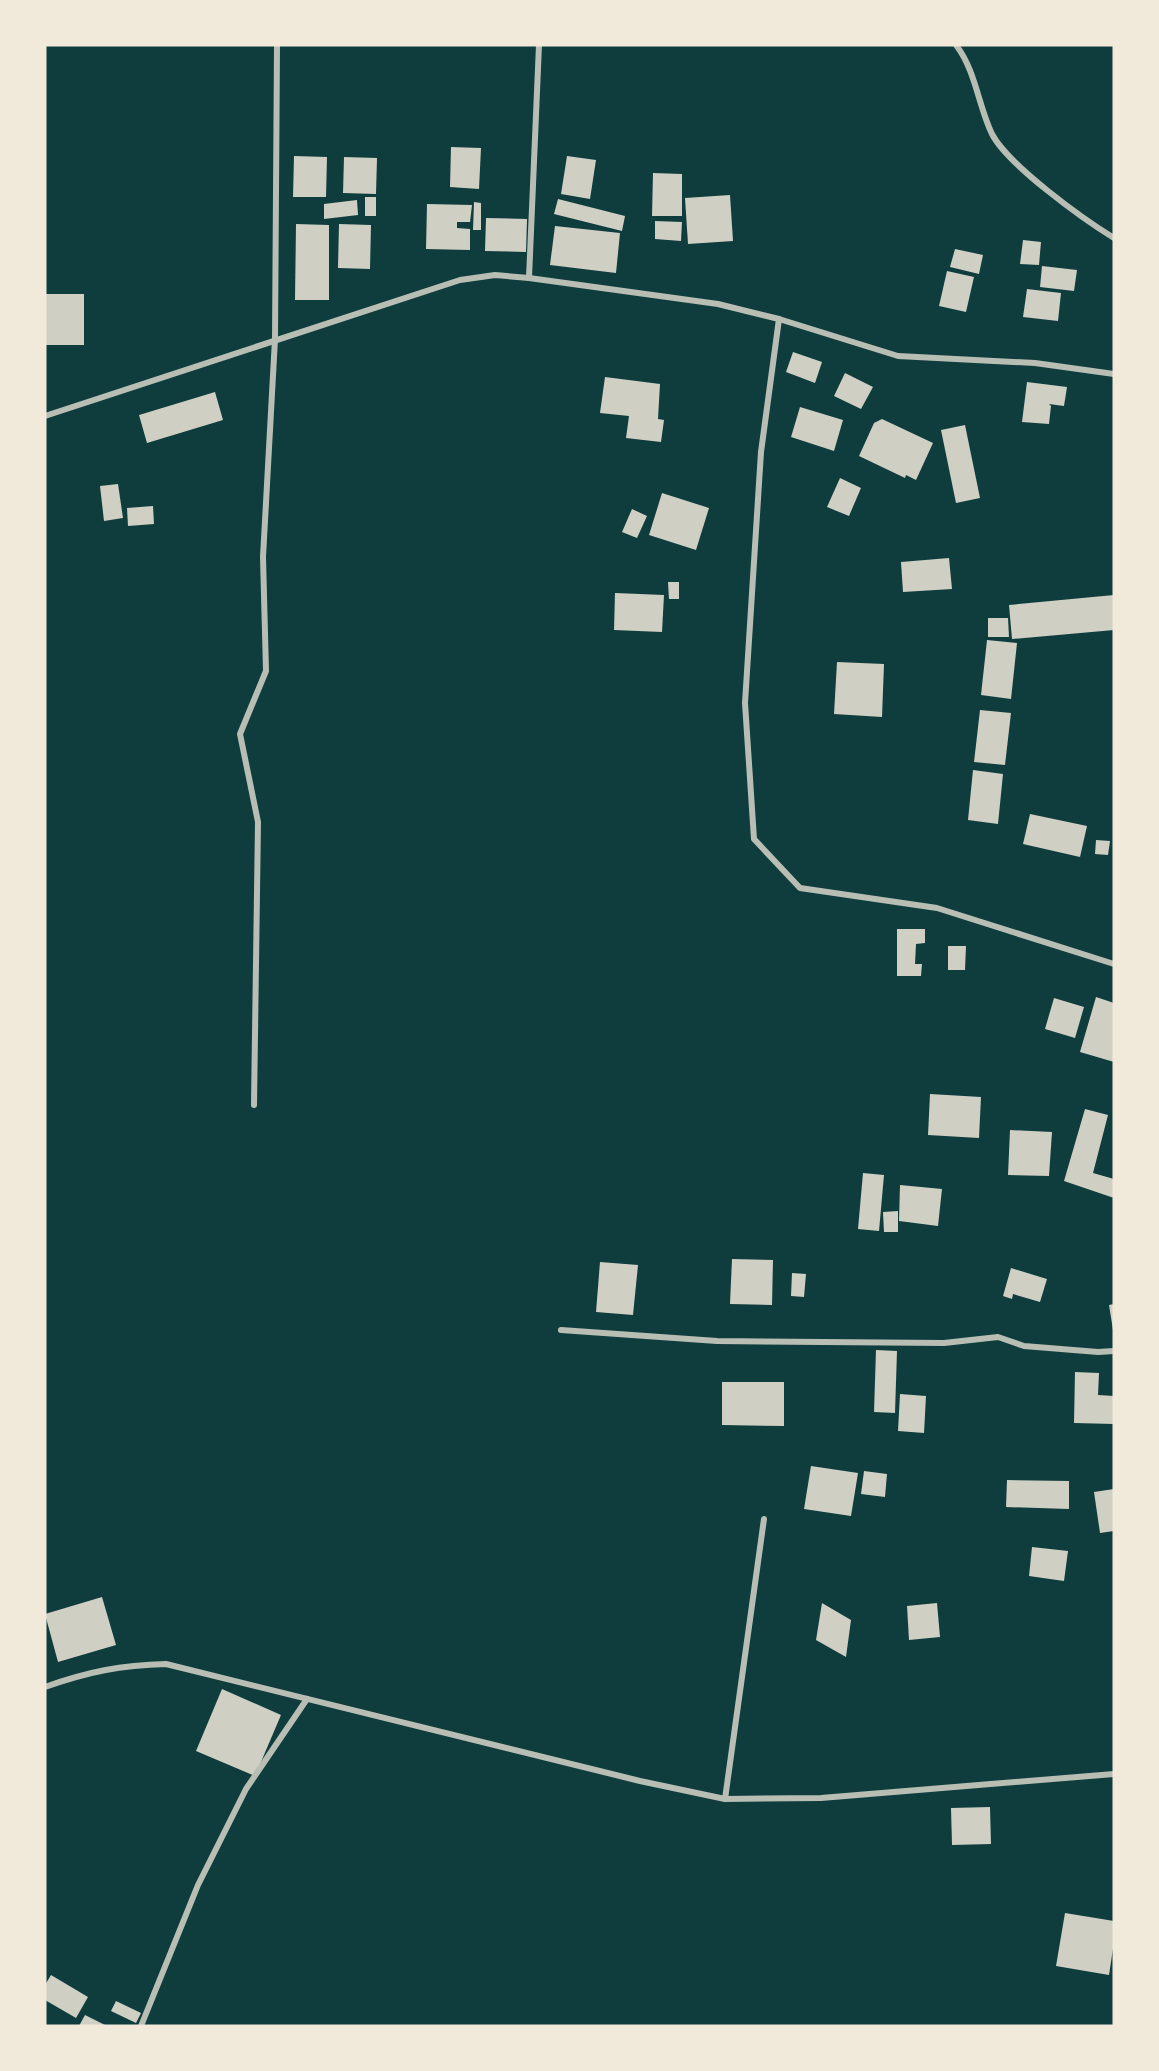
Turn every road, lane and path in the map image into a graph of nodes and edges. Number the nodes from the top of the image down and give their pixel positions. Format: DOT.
graph roads {
  1 [pos="277,45"];
  2 [pos="539,45"];
  3 [pos="956,45"];
  4 [pos="1114,238"];
  5 [pos="529,278"];
  6 [pos="779,319"];
  7 [pos="275,339"];
  8 [pos="1114,374"];
  9 [pos="45,416"];
  10 [pos="1114,964"];
  11 [pos="254,1105"];
  12 [pos="561,1330"];
  13 [pos="1114,1351"];
  14 [pos="764,1520"];
  15 [pos="45,1687"];
  16 [pos="307,1699"];
  17 [pos="1114,1774"];
  18 [pos="724,1799"];
  19 [pos="141,2026"];
  1 -- 7 [label="street"];
  2 -- 5 [label="street"];
  3 -- 4 [label="street"];
  5 -- 6 [label="street"];
  5 -- 7 [label="street"];
  6 -- 8 [label="street"];
  6 -- 10 [label="street"];
  7 -- 9 [label="street"];
  7 -- 11 [label="street"];
  12 -- 13 [label="street"];
  14 -- 18 [label="street"];
  15 -- 16 [label="street"];
  16 -- 18 [label="street"];
  16 -- 19 [label="street"];
  17 -- 18 [label="street"];
}
